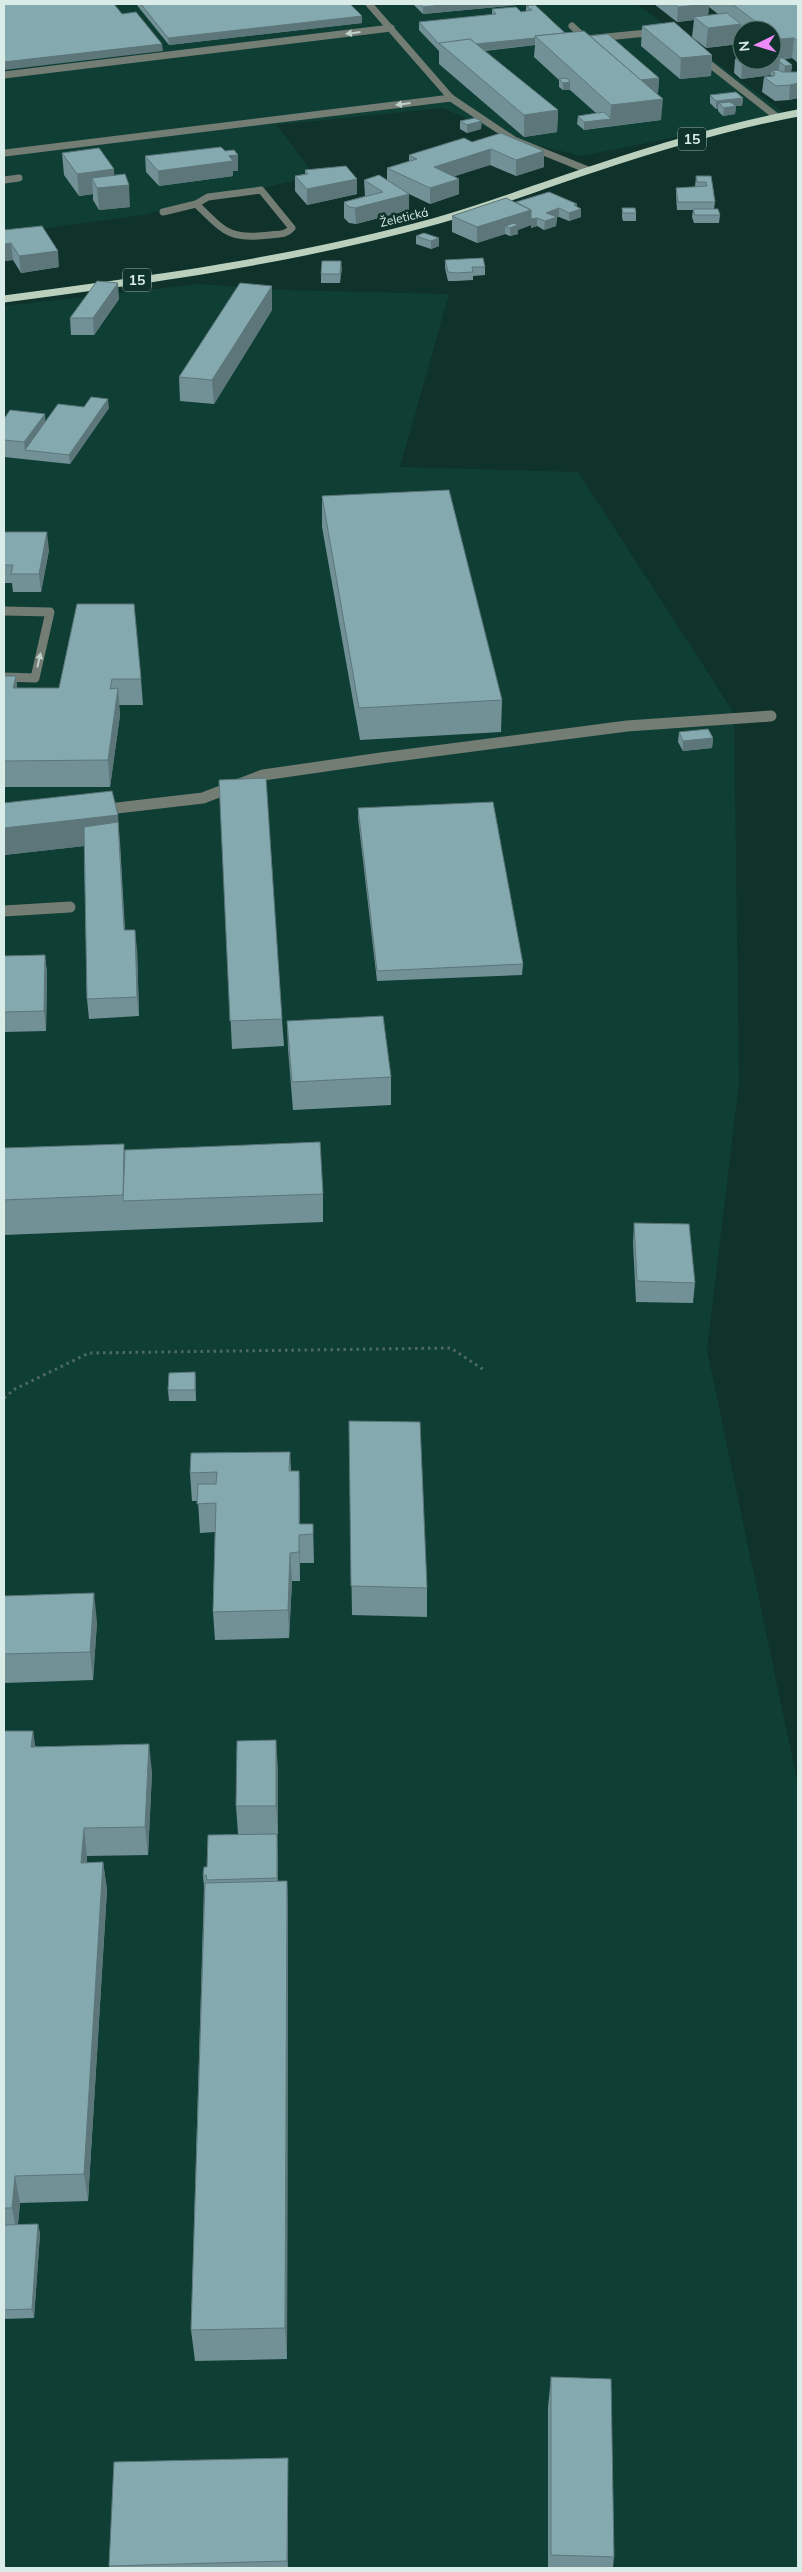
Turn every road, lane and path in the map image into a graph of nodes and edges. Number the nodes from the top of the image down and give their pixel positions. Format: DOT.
graph roads {
  1 [pos="369,4"];
  2 [pos="572,26"];
  3 [pos="391,28"];
  4 [pos="667,31"];
  5 [pos="691,49"];
  6 [pos="4,75"];
  7 [pos="452,98"];
  8 [pos="798,113"];
  9 [pos="777,116"];
  10 [pos="5,153"];
  11 [pos="588,170"];
  12 [pos="19,178"];
  13 [pos="4,180"];
  14 [pos="253,191"];
  15 [pos="196,204"];
  16 [pos="163,212"];
  17 [pos="228,234"];
  18 [pos="4,299"];
  19 [pos="4,611"];
  20 [pos="4,677"];
  21 [pos="771,716"];
  22 [pos="89,811"];
  23 [pos="70,907"];
  24 [pos="4,911"];
  25 [pos="484,1370"];
  26 [pos="4,1398"];
  1 -- 3 [label="street"];
  2 -- 4 [label="street"];
  3 -- 6 [label="street, one-way"];
  3 -- 7 [label="street"];
  5 -- 9 [label="street"];
  7 -- 10 [label="street, one-way"];
  7 -- 11 [label="street"];
  8 -- 9 [label="main road, Želetická / 15"];
  9 -- 11 [label="main road, Želetická / 15"];
  11 -- 18 [label="main road, Želetická / 15"];
  12 -- 13 [label="street"];
  14 -- 15 [label="street"];
  14 -- 17 [label="street"];
  14 -- 17 [label="street"];
  15 -- 16 [label="street"];
  15 -- 17 [label="street"];
  20 -- 19 [label="street, one-way"];
  21 -- 22 [label="street"];
  23 -- 24 [label="street"];
  25 -- 26 [label="path"];
}
